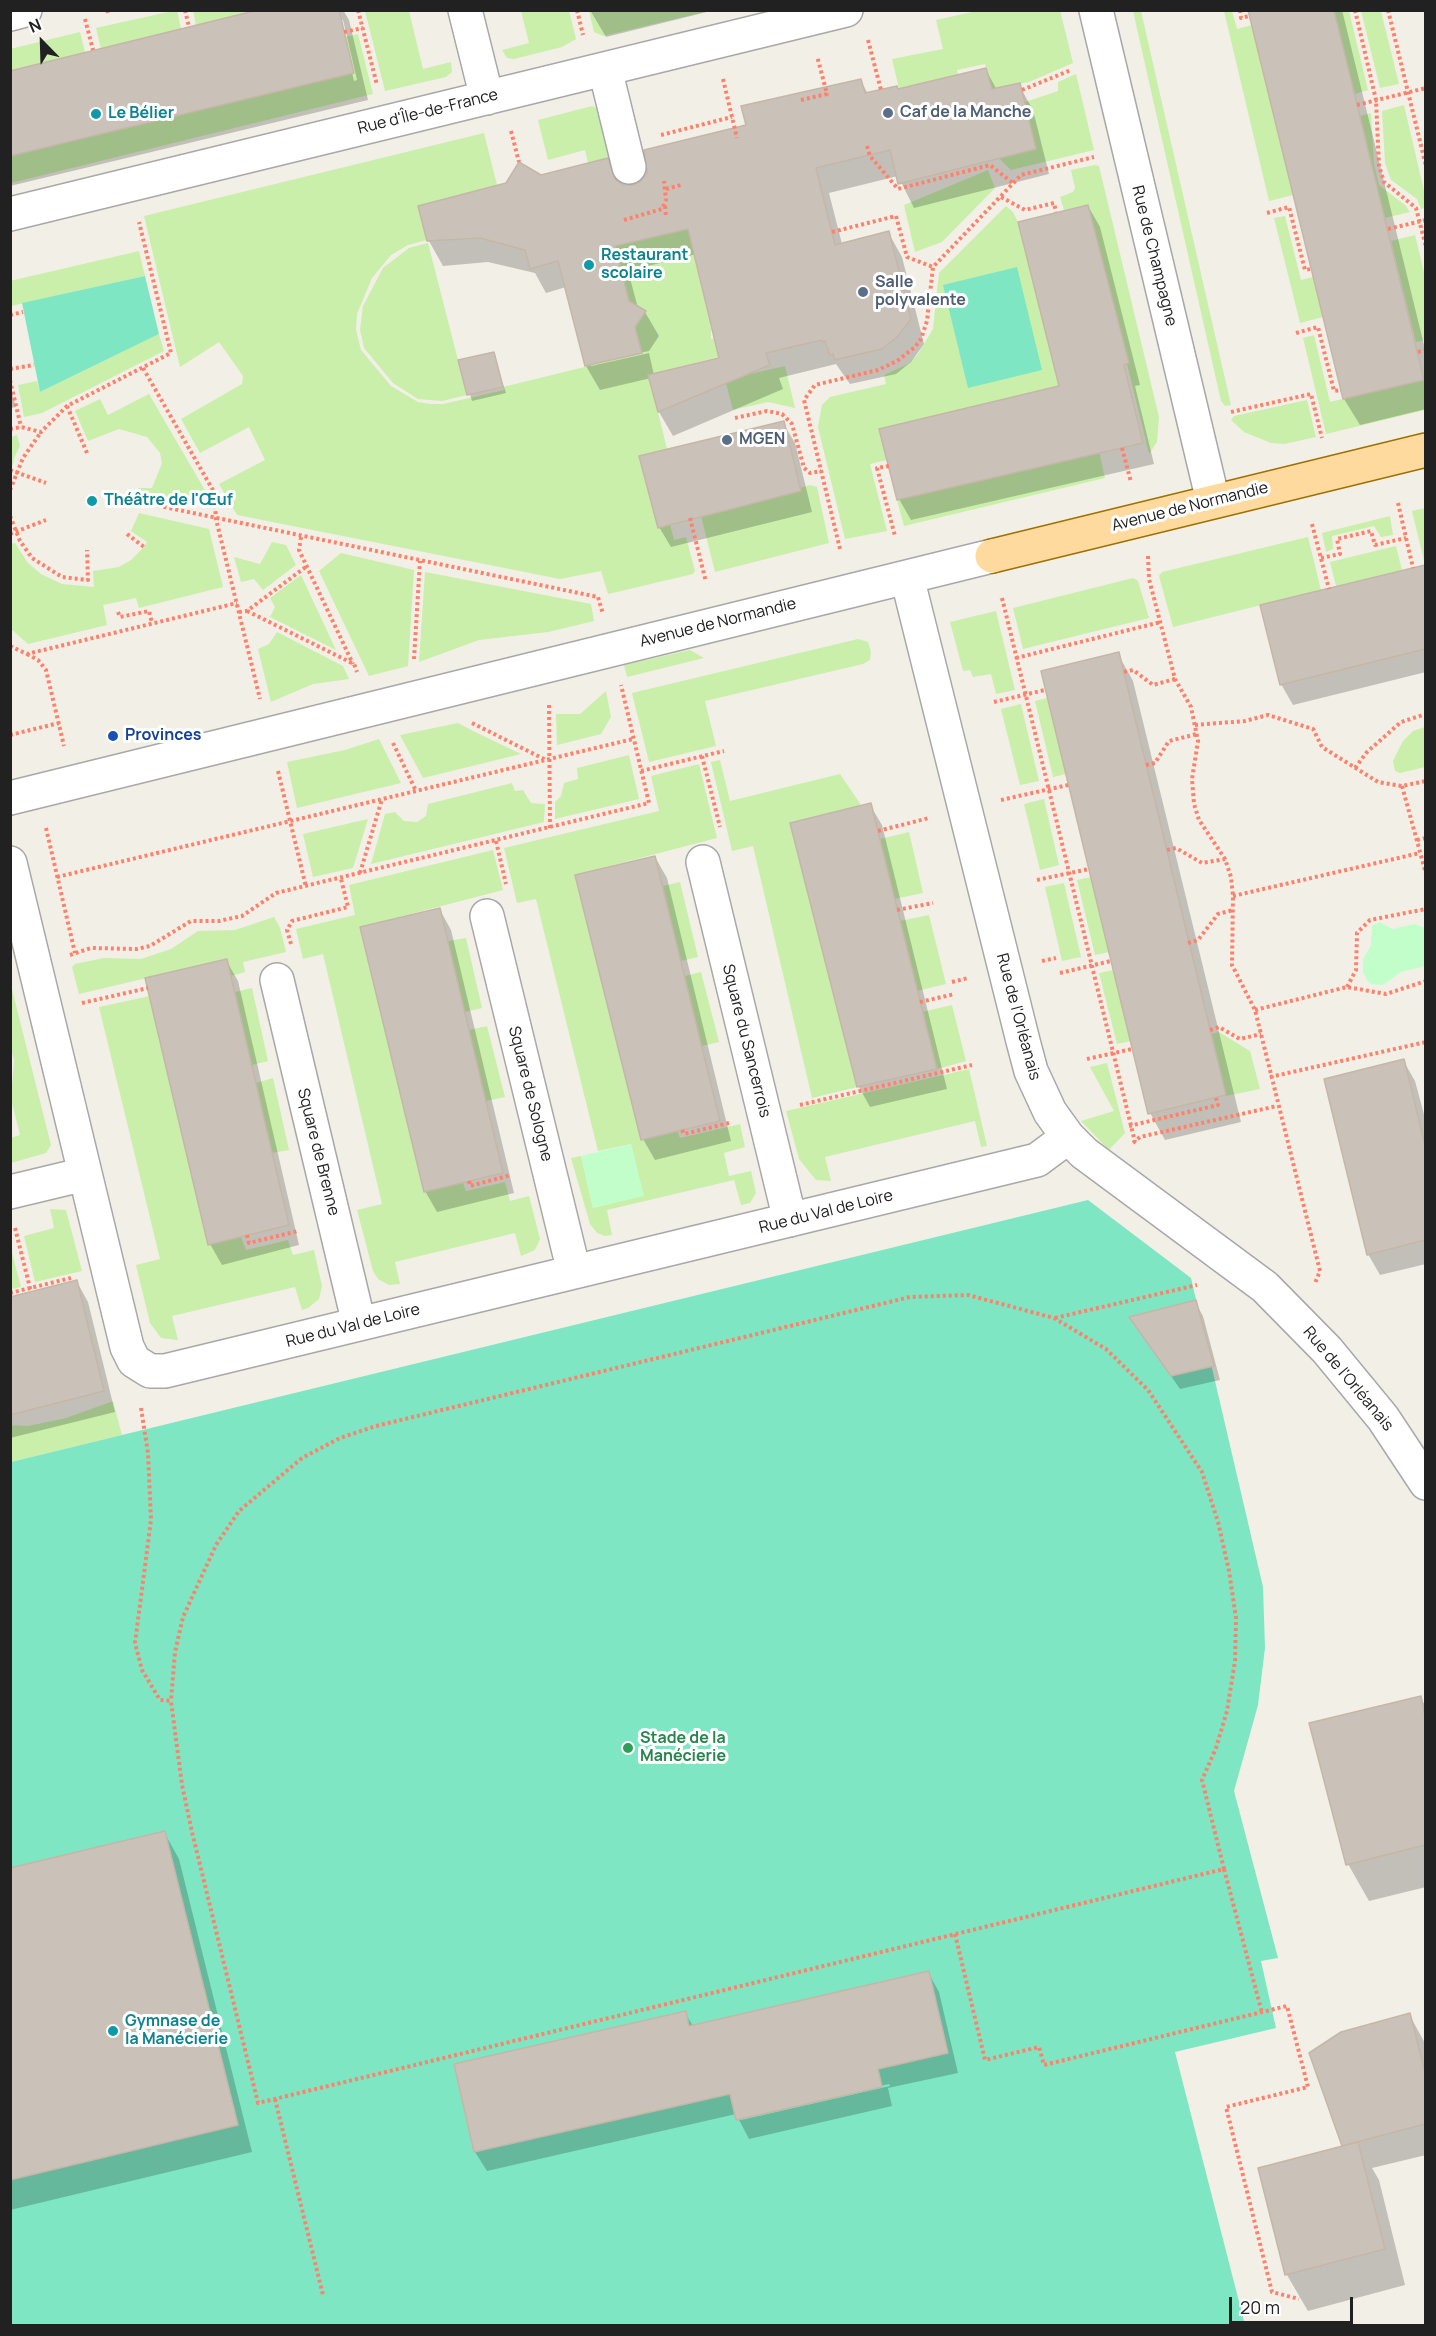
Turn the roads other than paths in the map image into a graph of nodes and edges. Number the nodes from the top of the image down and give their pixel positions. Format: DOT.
graph roads {
  1 [pos="25,10"];
  2 [pos="465,10"];
  3 [pos="1096,10"];
  4 [pos="10,14"];
  5 [pos="856,22"];
  6 [pos="605,69"];
  7 [pos="498,109"];
  8 [pos="629,166"];
  9 [pos="10,214"];
  10 [pos="1425,450"];
  11 [pos="1213,501"];
  12 [pos="992,556"];
  13 [pos="907,577"];
  14 [pos="10,798"];
  15 [pos="703,862"];
  16 [pos="10,863"];
  17 [pos="487,916"];
  18 [pos="276,980"];
  19 [pos="1068,1137"];
  20 [pos="85,1174"];
  21 [pos="10,1192"];
  22 [pos="790,1220"];
  23 [pos="574,1272"];
  24 [pos="359,1324"];
  25 [pos="1425,1484"];
  1 -- 4 [label="street"];
  2 -- 7 [label="street"];
  3 -- 11 [label="street, Rue de Champagne"];
  5 -- 6 [label="street, Rue d'Île-de-France"];
  6 -- 7 [label="street, Rue d'Île-de-France"];
  6 -- 8 [label="street"];
  7 -- 9 [label="street, Rue d'Île-de-France"];
  10 -- 11 [label="main road, Avenue de Normandie"];
  11 -- 12 [label="main road, Avenue de Normandie"];
  12 -- 13 [label="street, Avenue de Normandie"];
  13 -- 14 [label="street, Avenue de Normandie"];
  13 -- 19 [label="street, Rue de l'Orléanais"];
  15 -- 22 [label="street, Square du Sancerrois"];
  16 -- 20 [label="street"];
  17 -- 23 [label="street, Square de Sologne"];
  18 -- 24 [label="street, Square de Brenne"];
  19 -- 22 [label="street, Rue du Val de Loire"];
  19 -- 25 [label="street, Rue de l'Orléanais"];
  20 -- 21 [label="street"];
  20 -- 24 [label="street, Rue du Val de Loire"];
  22 -- 23 [label="street, Rue du Val de Loire"];
  23 -- 24 [label="street, Rue du Val de Loire"];
}
